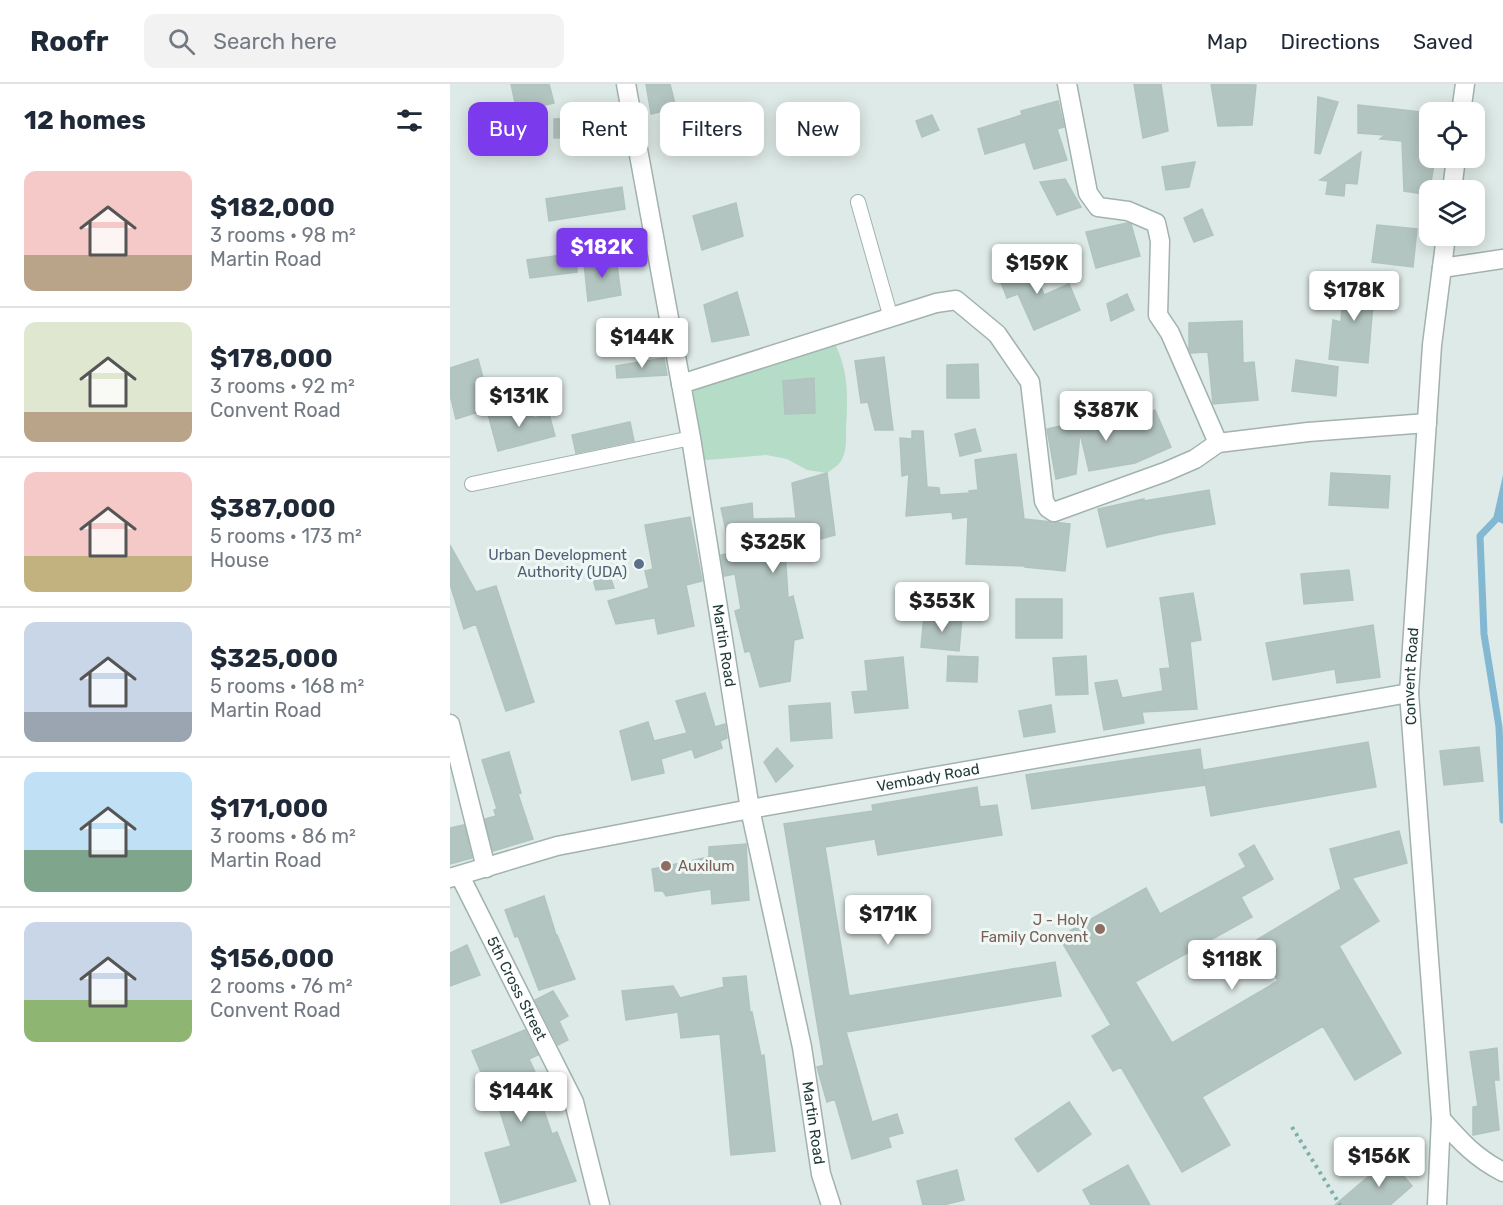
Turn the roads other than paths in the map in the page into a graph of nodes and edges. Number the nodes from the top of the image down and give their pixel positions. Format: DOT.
graph roads {
  1 [pos="626,84"];
  2 [pos="1067,84"];
  3 [pos="1465,84"];
  4 [pos="1462,102"];
  5 [pos="858,202"];
  6 [pos="1445,246"];
  7 [pos="1503,259"];
  8 [pos="1442,268"];
  9 [pos="891,318"];
  10 [pos="681,384"];
  11 [pos="1427,423"];
  12 [pos="691,438"];
  13 [pos="1218,442"];
  14 [pos="472,484"];
  15 [pos="1409,693"];
  16 [pos="450,724"];
  17 [pos="750,809"];
  18 [pos="486,868"];
  19 [pos="455,877"];
  20 [pos="1441,1119"];
  21 [pos="1503,1172"];
  22 [pos="600,1205"];
  23 [pos="831,1205"];
  24 [pos="1437,1205"];
  1 -- 10 [label="street, Martin Road"];
  2 -- 13 [label="street"];
  3 -- 4 [label="street"];
  5 -- 9 [label="lane"];
  6 -- 8 [label="street, Convent Road"];
  7 -- 8 [label="street"];
  8 -- 11 [label="street, Convent Road"];
  9 -- 10 [label="street"];
  9 -- 13 [label="street"];
  10 -- 12 [label="street, Martin Road"];
  11 -- 13 [label="street"];
  11 -- 15 [label="street, Convent Road"];
  12 -- 14 [label="lane"];
  12 -- 17 [label="street, Martin Road"];
  15 -- 17 [label="street, Vembady Road"];
  15 -- 20 [label="street, Convent Road"];
  16 -- 18 [label="street"];
  17 -- 18 [label="street, Vembady Road"];
  17 -- 23 [label="street, Martin Road"];
  18 -- 19 [label="street, Vembady Road"];
  19 -- 22 [label="street, 5th Cross Street"];
  20 -- 21 [label="street"];
  20 -- 24 [label="street, Convent Road"];
}
